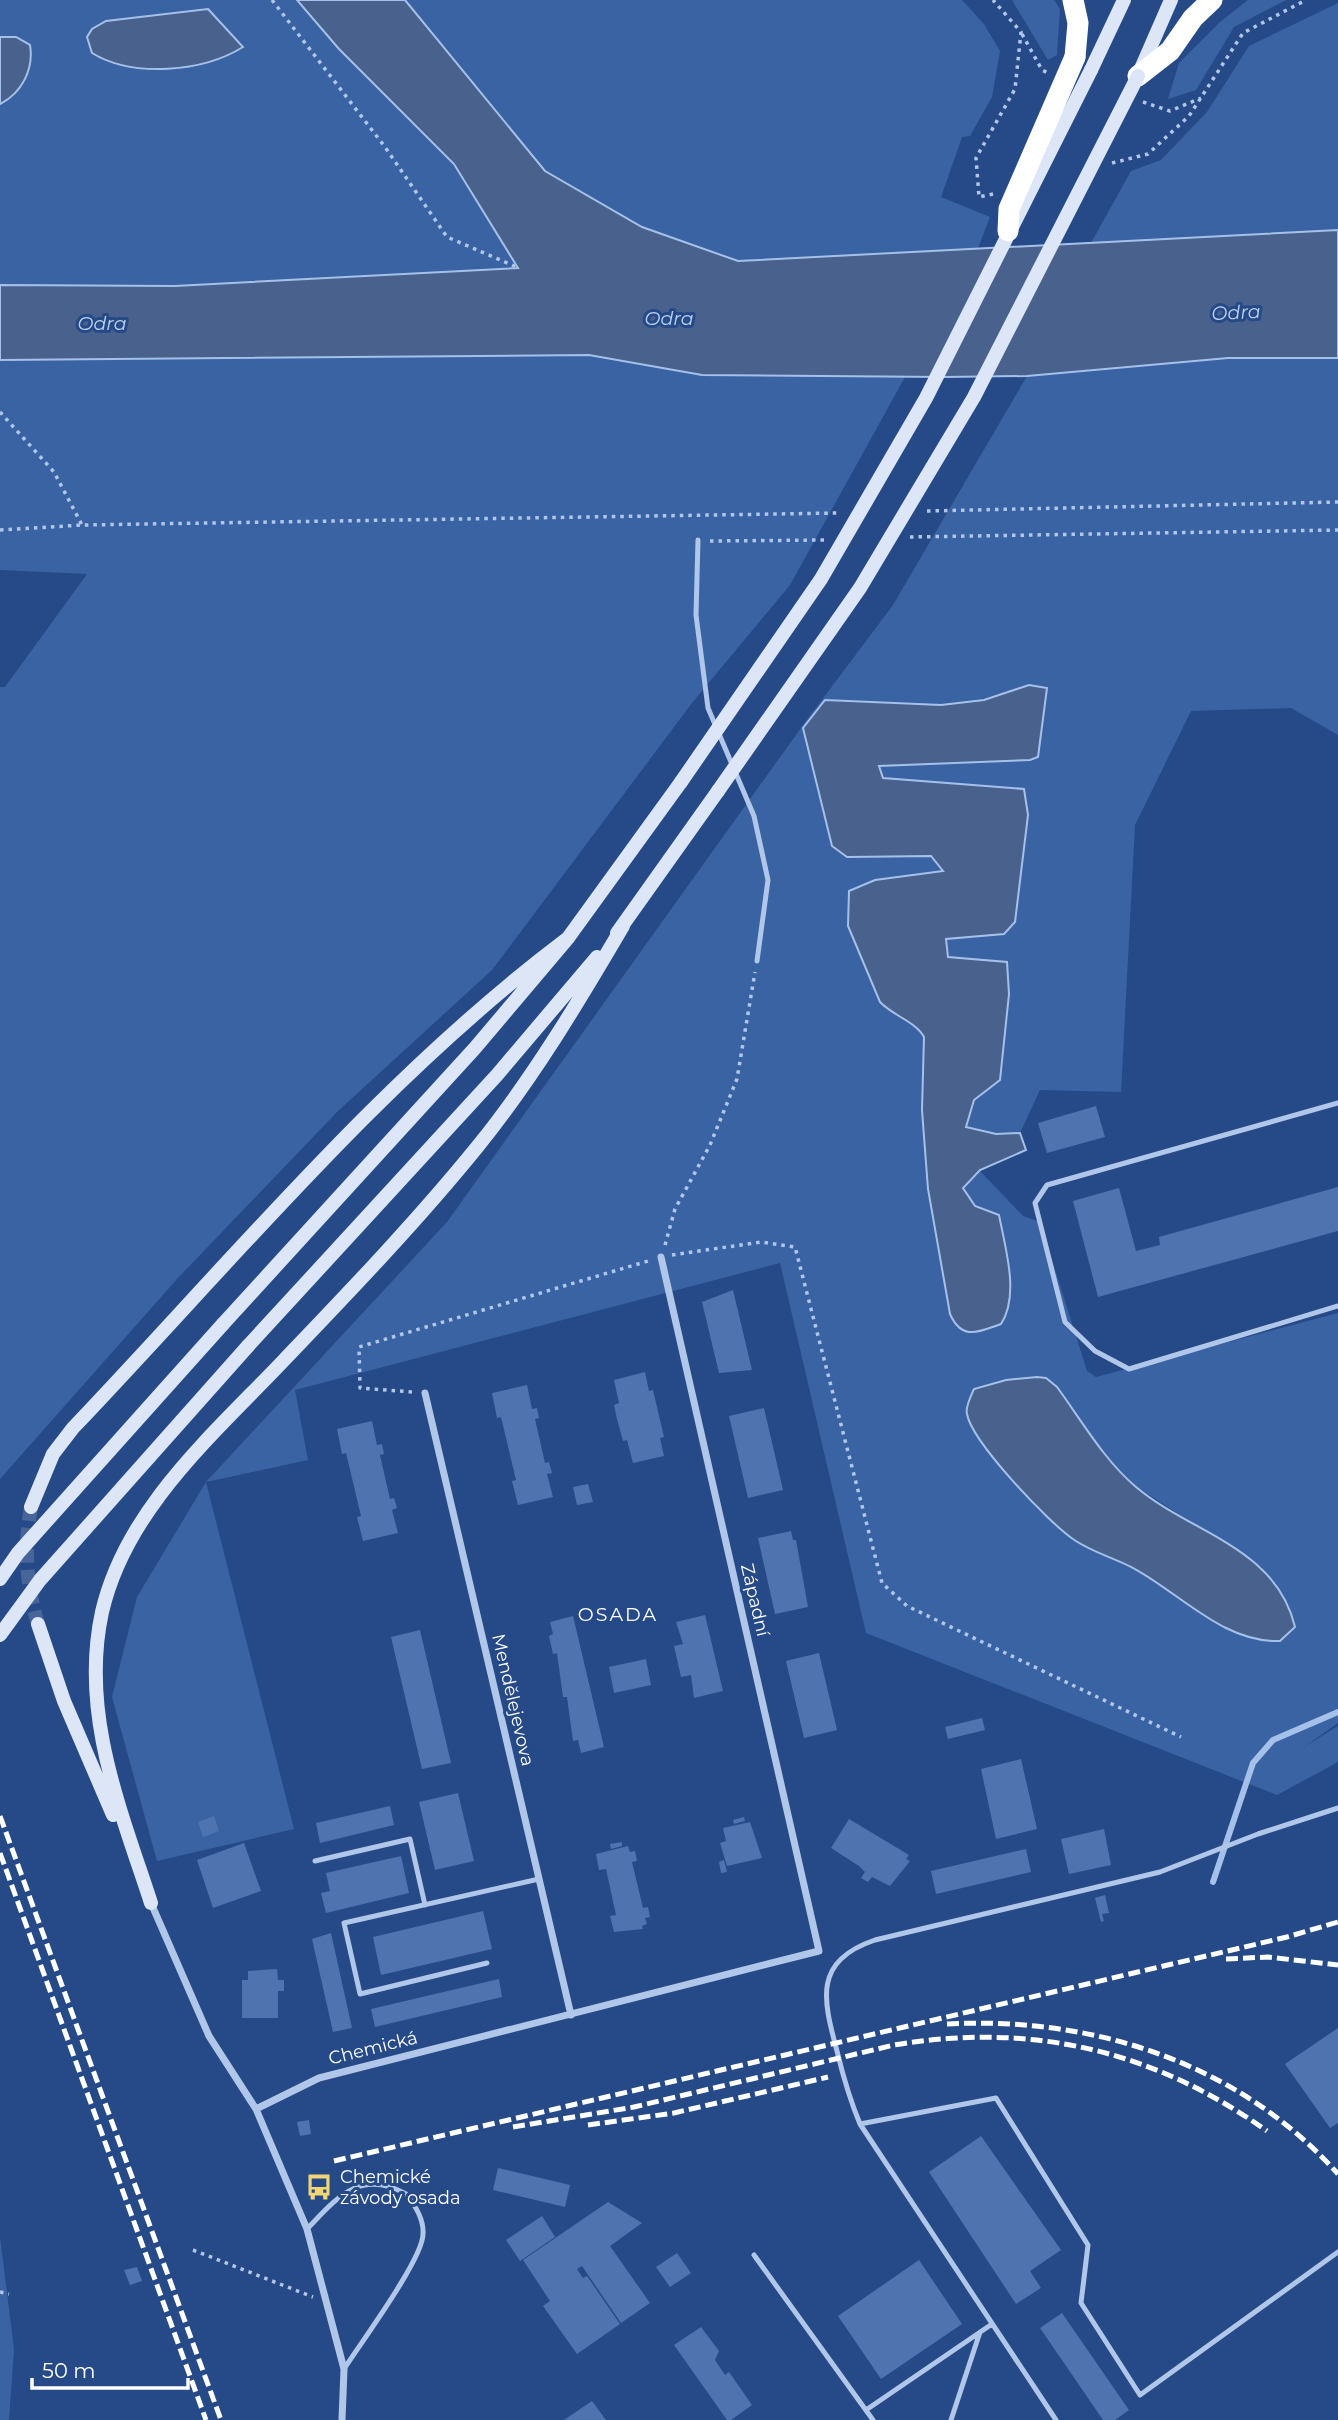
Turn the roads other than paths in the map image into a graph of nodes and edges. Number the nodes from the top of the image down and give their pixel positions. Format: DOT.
graph roads {
  1 [pos="1073,0"];
  2 [pos="1124,0"];
  3 [pos="1171,0"];
  4 [pos="1212,0"];
  5 [pos="1083,63"];
  6 [pos="1138,76"];
  7 [pos="1008,231"];
  8 [pos="698,540"];
  9 [pos="623,926"];
  10 [pos="568,938"];
  11 [pos="757,961"];
  12 [pos="1338,1104"];
  13 [pos="661,1257"];
  14 [pos="1338,1306"];
  15 [pos="425,1393"];
  16 [pos="31,1507"];
  17 [pos="0,1579"];
  18 [pos="38,1624"];
  19 [pos="0,1635"];
  20 [pos="1338,1808"];
  21 [pos="315,1861"];
  22 [pos="539,1879"];
  23 [pos="151,1903"];
  24 [pos="425,1905"];
  25 [pos="819,1951"];
  26 [pos="487,1962"];
  27 [pos="571,2015"];
  28 [pos="256,2109"];
  29 [pos="860,2124"];
  30 [pos="307,2229"];
  31 [pos="1338,2252"];
  32 [pos="754,2255"];
  33 [pos="992,2324"];
  34 [pos="980,2332"];
  35 [pos="344,2369"];
  36 [pos="866,2410"];
  37 [pos="342,2420"];
  38 [pos="873,2420"];
  39 [pos="951,2420"];
  40 [pos="1056,2420"];
  1 -- 5 [label="highway"];
  2 -- 5 [label="main road"];
  3 -- 6 [label="main road"];
  4 -- 6 [label="highway"];
  5 -- 7 [label="highway, bridge"];
  6 -- 9 [label="main road, bridge"];
  7 -- 10 [label="main road, bridge"];
  8 -- 11 [label="lane"];
  9 -- 19 [label="main road, bridge"];
  9 -- 23 [label="main road"];
  10 -- 16 [label="main road"];
  10 -- 17 [label="main road, bridge"];
  12 -- 14 [label="lane"];
  13 -- 25 [label="street, Západní"];
  15 -- 22 [label="street, Mendělejevova"];
  18 -- 23 [label="main road"];
  20 -- 29 [label="lane"];
  21 -- 24 [label="lane"];
  22 -- 24 [label="lane"];
  22 -- 27 [label="street, Mendělejevova"];
  23 -- 28 [label="street"];
  24 -- 26 [label="lane"];
  25 -- 27 [label="street, Chemická"];
  27 -- 28 [label="street, Chemická"];
  28 -- 30 [label="street"];
  29 -- 31 [label="lane"];
  29 -- 33 [label="lane"];
  30 -- 35 [label="street"];
  30 -- 35 [label="lane"];
  32 -- 36 [label="lane"];
  33 -- 34 [label="lane"];
  33 -- 40 [label="lane"];
  34 -- 36 [label="lane"];
  34 -- 39 [label="lane"];
  35 -- 37 [label="street"];
  36 -- 38 [label="lane"];
}
